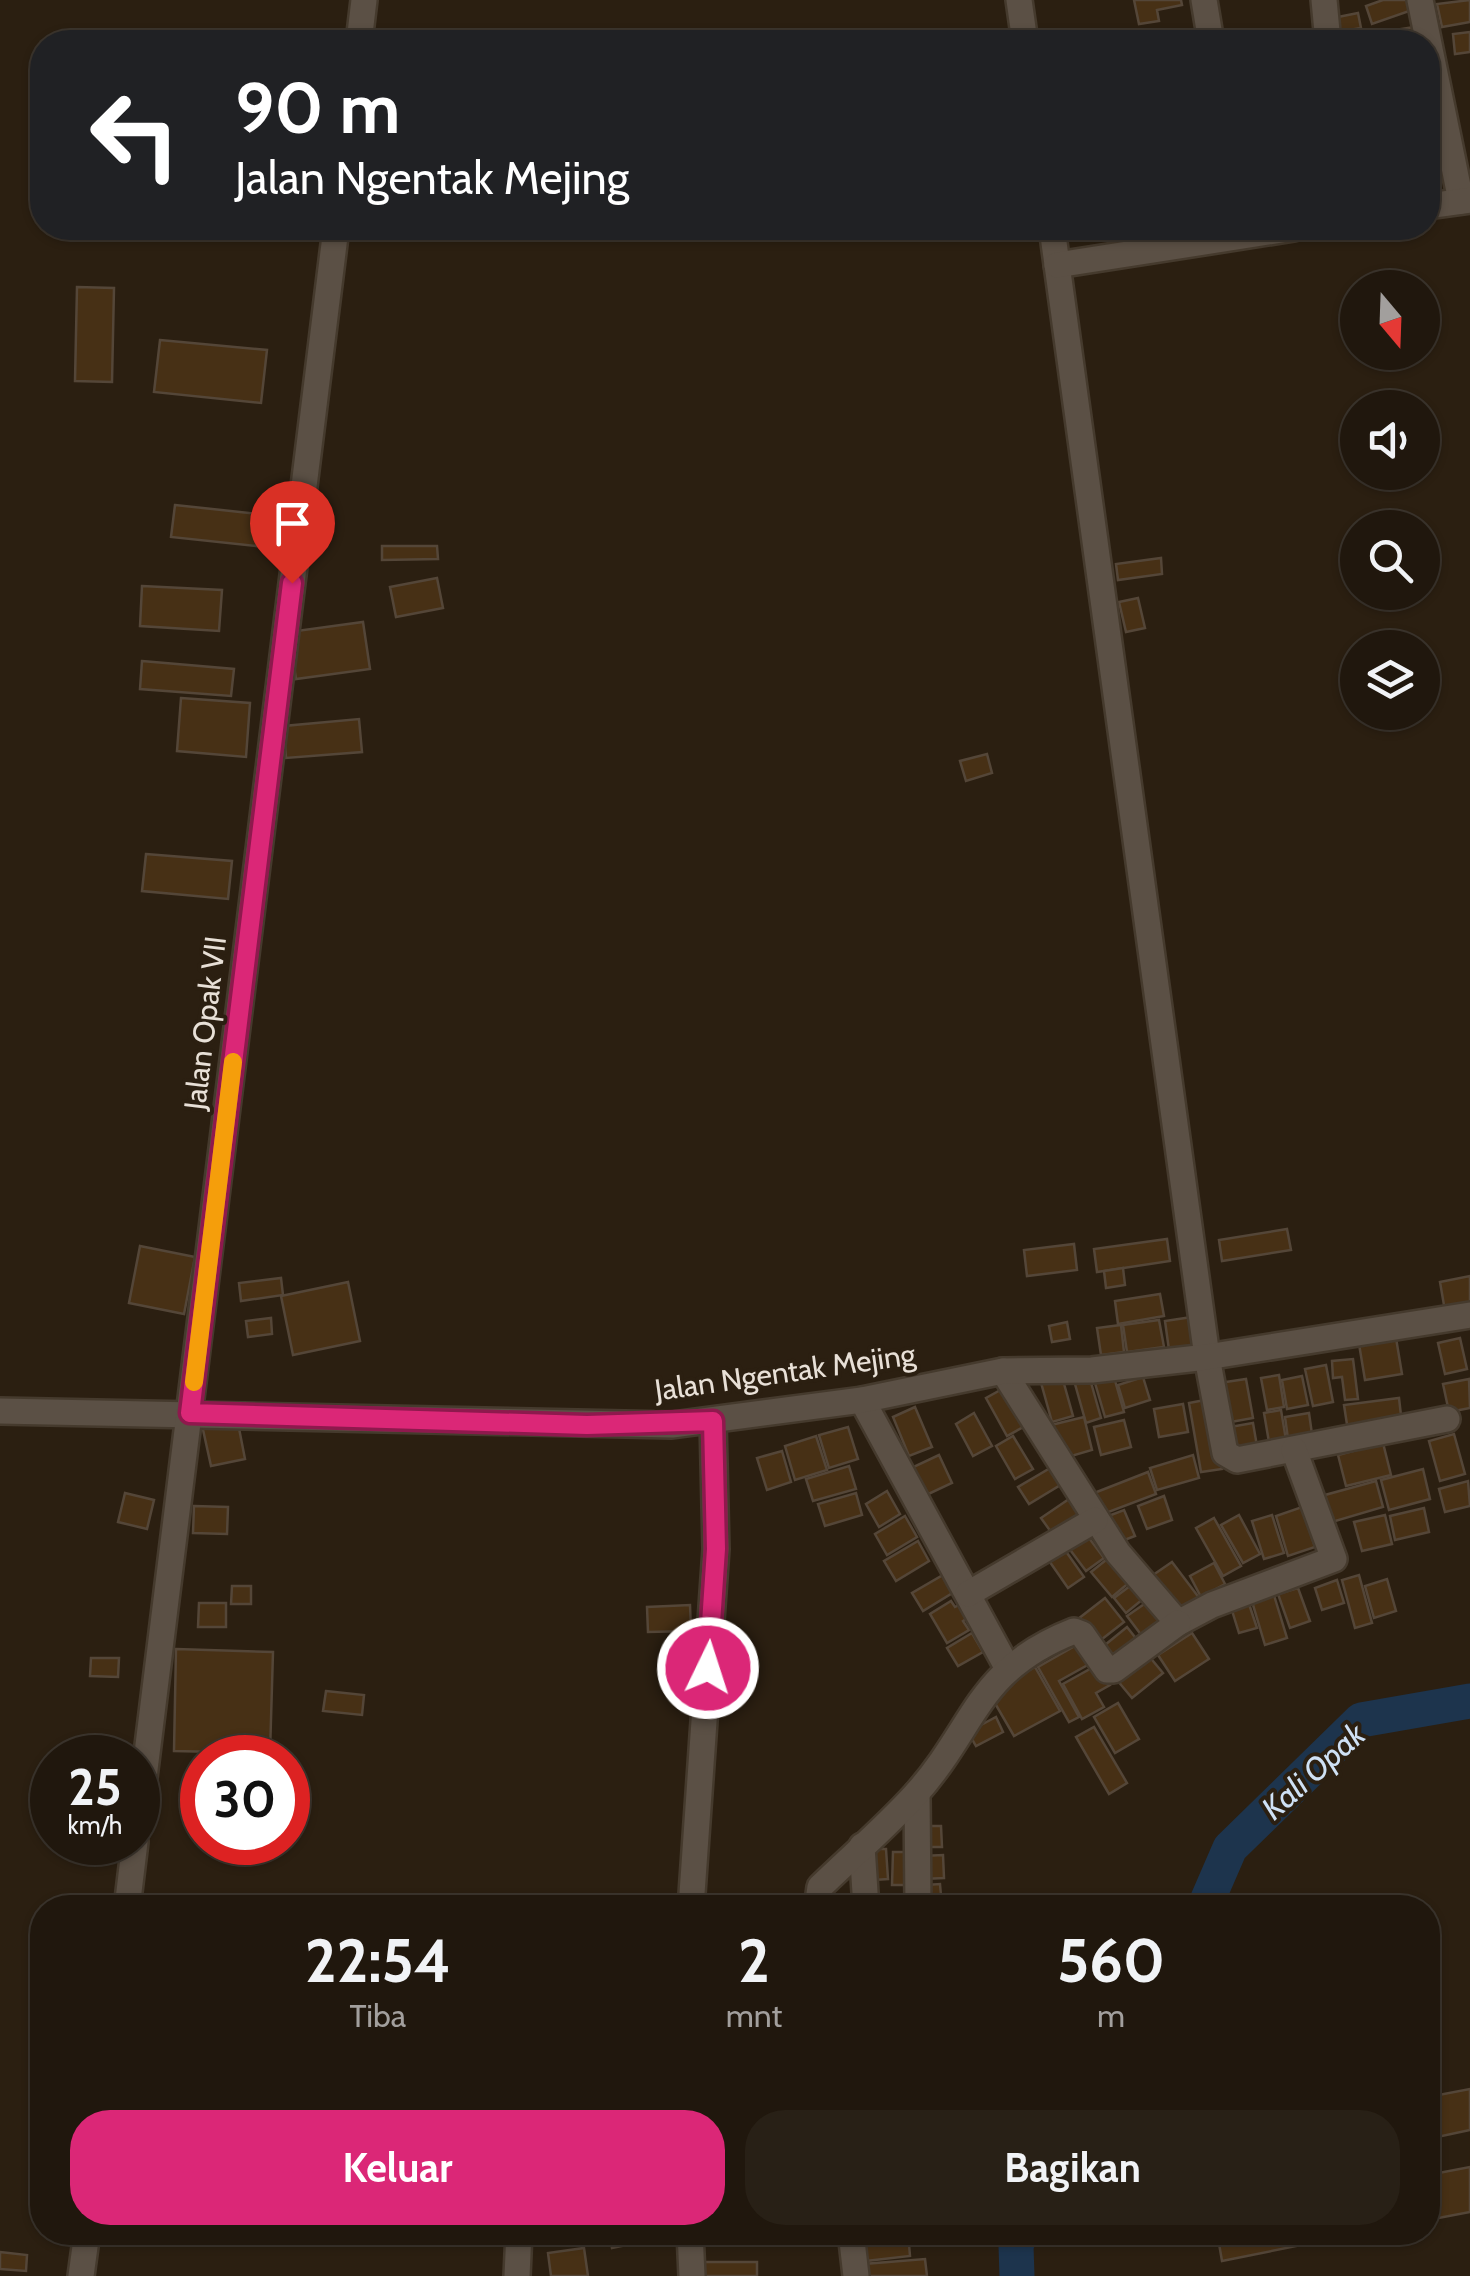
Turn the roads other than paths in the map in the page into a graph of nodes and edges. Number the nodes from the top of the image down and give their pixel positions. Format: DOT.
graph roads {
  1 [pos="364,0"];
  2 [pos="1019,0"];
  3 [pos="1204,0"];
  4 [pos="1324,0"];
  5 [pos="1420,0"];
  6 [pos="360,30"];
  7 [pos="1023,30"];
  8 [pos="1209,30"];
  9 [pos="1327,30"];
  10 [pos="1427,30"];
  11 [pos="1440,89"];
  12 [pos="1465,200"];
  13 [pos="1440,204"];
  14 [pos="335,240"];
  15 [pos="1054,240"];
  16 [pos="1197,240"];
  17 [pos="1057,265"];
  18 [pos="1470,1315"];
  19 [pos="1207,1357"];
  20 [pos="1004,1371"];
  21 [pos="862,1400"];
  22 [pos="0,1412"];
  23 [pos="190,1413"];
  24 [pos="1448,1419"];
  25 [pos="713,1421"];
  26 [pos="1294,1450"];
  27 [pos="1095,1520"];
  28 [pos="968,1594"];
  29 [pos="1178,1623"];
  30 [pos="1008,1667"];
  31 [pos="149,1735"];
  32 [pos="917,1793"];
  33 [pos="862,1846"];
  34 [pos="133,1865"];
  35 [pos="129,1895"];
  36 [pos="692,1895"];
  37 [pos="818,1895"];
  38 [pos="865,1895"];
  39 [pos="918,1895"];
  40 [pos="85,2245"];
  41 [pos="519,2245"];
  42 [pos="691,2245"];
  43 [pos="852,2245"];
  44 [pos="81,2276"];
  45 [pos="517,2276"];
  46 [pos="692,2276"];
  47 [pos="856,2276"];
  1 -- 6 [label="street"];
  2 -- 7 [label="street"];
  3 -- 8 [label="street"];
  4 -- 9 [label="street"];
  5 -- 10 [label="street"];
  11 -- 12 [label="street"];
  12 -- 13 [label="street"];
  14 -- 23 [label="street, Jalan Opak VII"];
  15 -- 17 [label="street"];
  16 -- 17 [label="street"];
  17 -- 19 [label="street"];
  18 -- 19 [label="street, Jalan Ngentak Mejing"];
  19 -- 20 [label="street, Jalan Ngentak Mejing"];
  19 -- 26 [label="street"];
  20 -- 21 [label="street, Jalan Ngentak Mejing"];
  20 -- 27 [label="street"];
  21 -- 25 [label="street, Jalan Ngentak Mejing"];
  21 -- 28 [label="street"];
  22 -- 23 [label="street, Jalan Ngentak Mejing"];
  23 -- 25 [label="street, Jalan Ngentak Mejing"];
  23 -- 31 [label="street, Jalan Opak VII"];
  24 -- 26 [label="street"];
  25 -- 36 [label="street"];
  26 -- 29 [label="street"];
  27 -- 28 [label="street"];
  27 -- 29 [label="street"];
  28 -- 30 [label="street"];
  29 -- 30 [label="street"];
  30 -- 32 [label="street"];
  32 -- 33 [label="street"];
  32 -- 39 [label="street"];
  33 -- 37 [label="street"];
  33 -- 38 [label="street"];
  34 -- 35 [label="street"];
  40 -- 44 [label="street"];
  41 -- 45 [label="street"];
  42 -- 46 [label="street"];
  43 -- 47 [label="street"];
}
